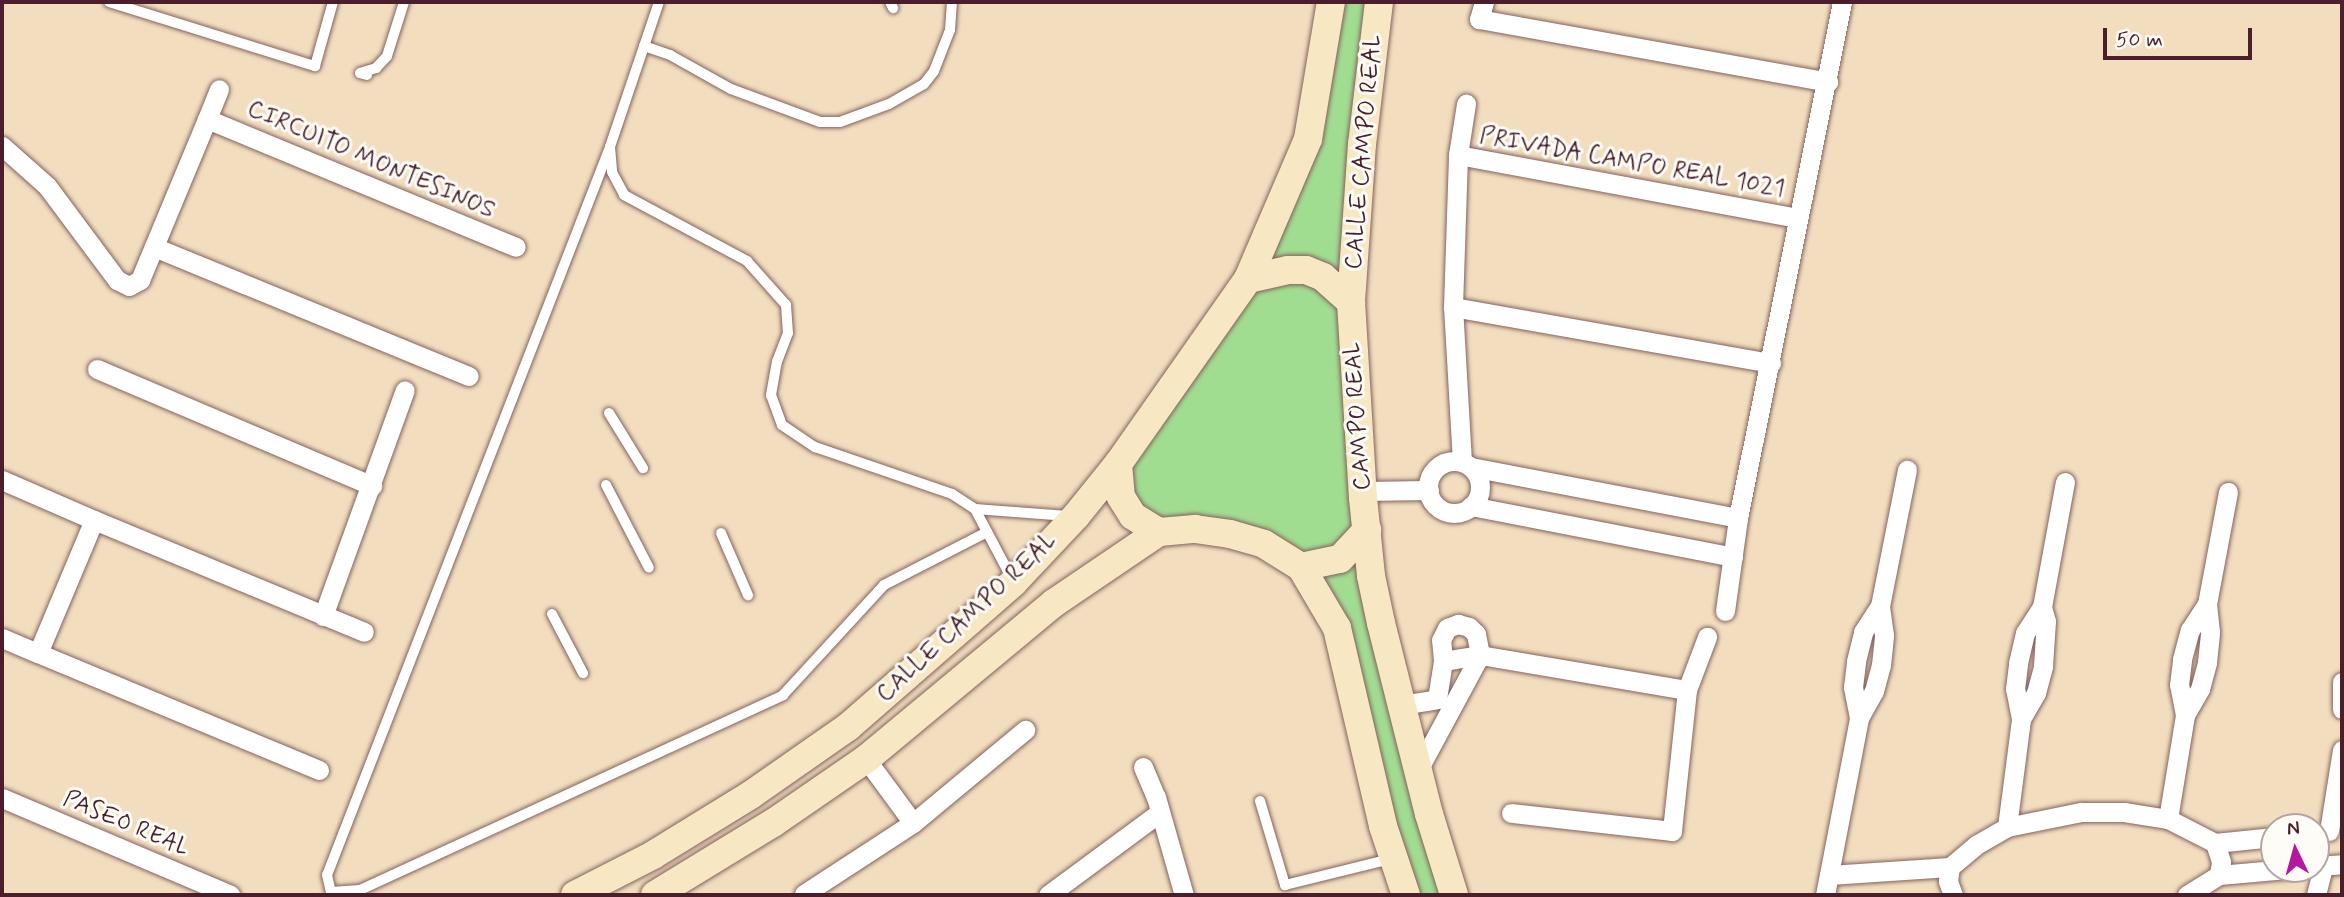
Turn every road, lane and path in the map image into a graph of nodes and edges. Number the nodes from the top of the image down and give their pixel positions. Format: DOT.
graph roads {
  1 [pos="109,2"];
  2 [pos="333,2"];
  3 [pos="404,2"];
  4 [pos="659,2"];
  5 [pos="952,2"];
  6 [pos="1331,2"];
  7 [pos="1379,2"];
  8 [pos="1484,2"];
  9 [pos="1842,2"];
  10 [pos="644,46"];
  11 [pos="367,75"];
  12 [pos="1828,82"];
  13 [pos="219,89"];
  14 [pos="1466,104"];
  15 [pos="207,119"];
  16 [pos="2,146"];
  17 [pos="610,147"];
  18 [pos="1458,155"];
  19 [pos="1798,218"];
  20 [pos="154,247"];
  21 [pos="516,247"];
  22 [pos="1248,279"];
  23 [pos="1351,302"];
  24 [pos="1453,307"];
  25 [pos="1771,363"];
  26 [pos="97,369"];
  27 [pos="469,376"];
  28 [pos="405,390"];
  29 [pos="609,413"];
  30 [pos="1118,464"];
  31 [pos="1466,465"];
  32 [pos="643,468"];
  33 [pos="1907,470"];
  34 [pos="2,480"];
  35 [pos="2066,482"];
  36 [pos="606,485"];
  37 [pos="372,486"];
  38 [pos="1429,490"];
  39 [pos="1363,491"];
  40 [pos="2228,492"];
  41 [pos="1471,506"];
  42 [pos="975,509"];
  43 [pos="1076,516"];
  44 [pos="1738,518"];
  45 [pos="94,520"];
  46 [pos="1367,530"];
  47 [pos="987,532"];
  48 [pos="1159,532"];
  49 [pos="721,533"];
  50 [pos="1733,557"];
  51 [pos="649,568"];
  52 [pos="1301,568"];
  53 [pos="1014,582"];
  54 [pos="748,595"];
  55 [pos="1725,611"];
  56 [pos="552,614"];
  57 [pos="323,615"];
  58 [pos="365,632"];
  59 [pos="1707,637"];
  60 [pos="2,638"];
  61 [pos="38,653"];
  62 [pos="1480,654"];
  63 [pos="1443,661"];
  64 [pos="583,673"];
  65 [pos="2342,682"];
  66 [pos="1687,690"];
  67 [pos="1446,701"];
  68 [pos="1401,705"];
  69 [pos="2342,709"];
  70 [pos="1025,730"];
  71 [pos="2342,750"];
  72 [pos="866,759"];
  73 [pos="1143,767"];
  74 [pos="1418,770"];
  75 [pos="319,771"];
  76 [pos="2,798"];
  77 [pos="1260,801"];
  78 [pos="1160,812"];
  79 [pos="1510,813"];
  80 [pos="2168,818"];
  81 [pos="913,823"];
  82 [pos="2330,825"];
  83 [pos="2007,827"];
  84 [pos="2260,838"];
  85 [pos="2215,843"];
  86 [pos="1394,858"];
  87 [pos="1950,867"];
  88 [pos="2260,871"];
  89 [pos="1829,875"];
  90 [pos="2219,875"];
  91 [pos="804,894"];
  92 [pos="230,895"];
  93 [pos="575,895"];
  94 [pos="655,895"];
  95 [pos="1048,895"];
  96 [pos="1184,895"];
  97 [pos="1406,895"];
  98 [pos="1454,895"];
  99 [pos="1825,895"];
  100 [pos="1950,895"];
  101 [pos="2187,895"];
  1 -- 2 [label="lane"];
  3 -- 11 [label="lane"];
  4 -- 10 [label="lane"];
  5 -- 10 [label="lane"];
  6 -- 22 [label="street, CALLE CAMPO REAL"];
  7 -- 23 [label="street, CALLE CAMPO REAL"];
  8 -- 12 [label="street"];
  9 -- 12 [label="street, PRIVADA CAMPO REAL 1021"];
  10 -- 17 [label="lane"];
  12 -- 19 [label="street, PRIVADA CAMPO REAL 1021"];
  13 -- 15 [label="street, CIRCUITO MONTESINOS"];
  14 -- 18 [label="street, PRIVADA CAMPO REAL 1021"];
  15 -- 20 [label="street, CIRCUITO MONTESINOS"];
  15 -- 21 [label="street, CIRCUITO MONTESINOS"];
  16 -- 20 [label="street, CIRCUITO MONTESINOS"];
  17 -- 42 [label="lane"];
  17 -- 47 [label="lane"];
  18 -- 19 [label="street, PRIVADA CAMPO REAL 1021"];
  18 -- 24 [label="street, PRIVADA CAMPO REAL 1021"];
  19 -- 25 [label="street, PRIVADA CAMPO REAL 1021"];
  20 -- 27 [label="street"];
  22 -- 23 [label="street"];
  22 -- 30 [label="street, CALLE CAMPO REAL"];
  23 -- 39 [label="street, CAMPO REAL"];
  24 -- 25 [label="street"];
  24 -- 31 [label="street, PRIVADA CAMPO REAL 1021"];
  25 -- 44 [label="street, PRIVADA CAMPO REAL 1021"];
  26 -- 37 [label="street"];
  28 -- 37 [label="street"];
  29 -- 32 [label="lane"];
  30 -- 43 [label="street, CALLE CAMPO REAL"];
  30 -- 48 [label="street"];
  31 -- 38 [label="street"];
  31 -- 41 [label="street"];
  31 -- 44 [label="street"];
  33 -- 89 [label="street"];
  34 -- 45 [label="street"];
  35 -- 83 [label="street"];
  36 -- 51 [label="lane"];
  37 -- 57 [label="street"];
  38 -- 39 [label="street"];
  38 -- 41 [label="street"];
  39 -- 46 [label="street, CAMPO REAL"];
  40 -- 80 [label="street"];
  41 -- 50 [label="street"];
  42 -- 43 [label="lane"];
  42 -- 47 [label="lane"];
  43 -- 53 [label="street, CALLE CAMPO REAL"];
  44 -- 50 [label="street, PRIVADA CAMPO REAL 1021"];
  45 -- 57 [label="street"];
  45 -- 61 [label="street"];
  46 -- 52 [label="street"];
  46 -- 68 [label="street"];
  47 -- 53 [label="lane"];
  48 -- 52 [label="street"];
  48 -- 72 [label="street, CALLE CAMPO REAL"];
  49 -- 54 [label="lane"];
  50 -- 55 [label="street, PRIVADA CAMPO REAL 1021"];
  52 -- 86 [label="street"];
  53 -- 93 [label="street, CALLE CAMPO REAL"];
  56 -- 64 [label="lane"];
  57 -- 58 [label="street"];
  59 -- 66 [label="street"];
  60 -- 61 [label="street"];
  61 -- 75 [label="street"];
  62 -- 63 [label="street"];
  62 -- 63 [label="street"];
  62 -- 66 [label="street"];
  62 -- 67 [label="street"];
  63 -- 67 [label="street"];
  65 -- 69 [label="street"];
  66 -- 79 [label="street"];
  67 -- 68 [label="street"];
  67 -- 74 [label="street"];
  68 -- 74 [label="street"];
  70 -- 81 [label="street"];
  71 -- 82 [label="street"];
  72 -- 81 [label="street"];
  72 -- 94 [label="street, CALLE CAMPO REAL"];
  73 -- 78 [label="street"];
  74 -- 98 [label="street"];
  76 -- 92 [label="street, PASEO REAL"];
  77 -- 86 [label="lane"];
  78 -- 95 [label="street"];
  78 -- 96 [label="street"];
  80 -- 83 [label="street"];
  80 -- 85 [label="street"];
  81 -- 91 [label="street"];
  83 -- 87 [label="street"];
  84 -- 85 [label="street"];
  85 -- 90 [label="street"];
  86 -- 97 [label="street"];
  87 -- 89 [label="street"];
  87 -- 100 [label="street"];
  88 -- 90 [label="street"];
  89 -- 99 [label="street"];
  90 -- 101 [label="street"];
}
